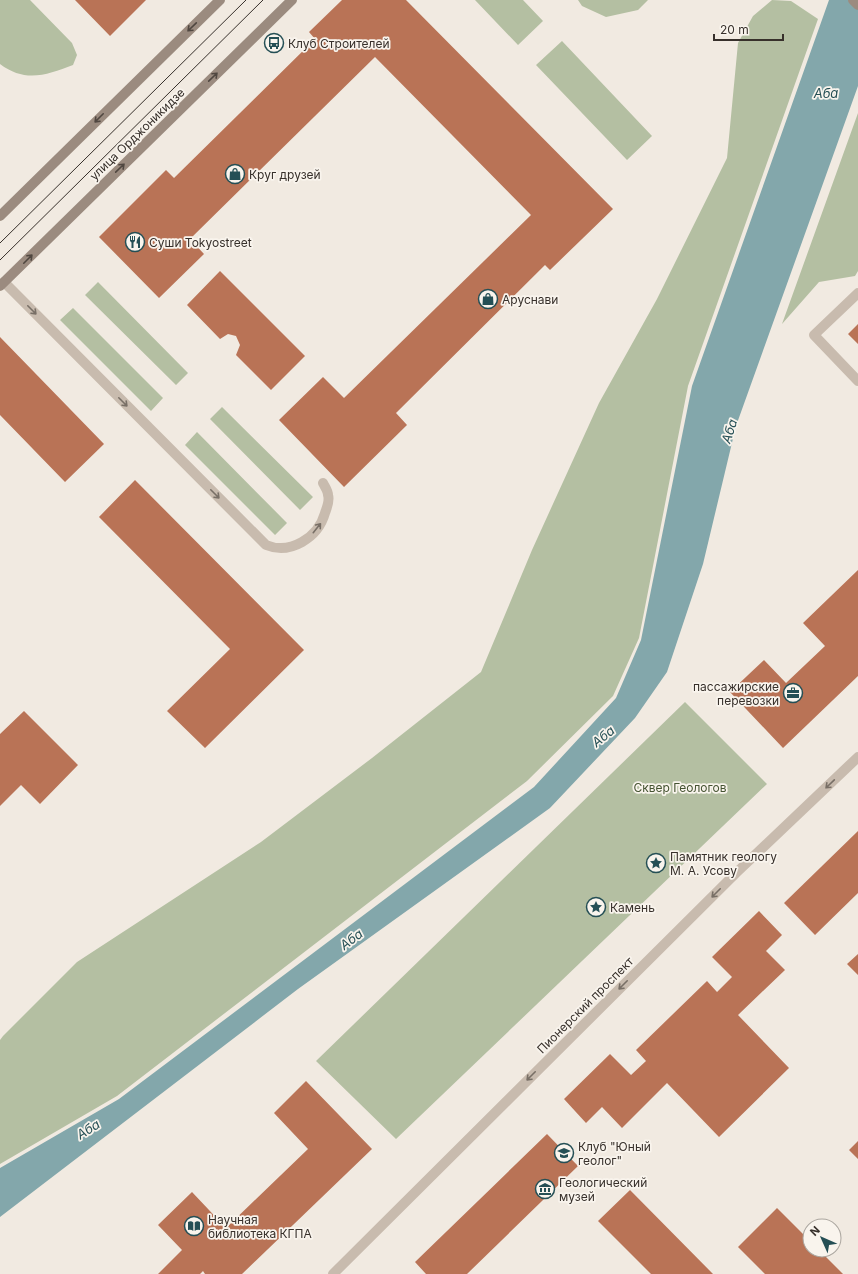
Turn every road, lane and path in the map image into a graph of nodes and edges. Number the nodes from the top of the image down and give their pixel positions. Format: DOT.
graph roads {
  1 [pos="220,0"];
  2 [pos="292,0"];
  3 [pos="853,0"];
  4 [pos="858,5"];
  5 [pos="0,216"];
  6 [pos="2,284"];
  7 [pos="858,293"];
  8 [pos="858,381"];
  9 [pos="323,483"];
  10 [pos="858,757"];
  11 [pos="333,1274"];
  1 -- 5 [label="main road, one-way"];
  6 -- 2 [label="main road, улица Орджоникидзе, one-way"];
  3 -- 4 [label="main road"];
  6 -- 9 [label="street, one-way"];
  7 -- 8 [label="street"];
  10 -- 11 [label="street, Пионерский проспект, one-way"];
}
